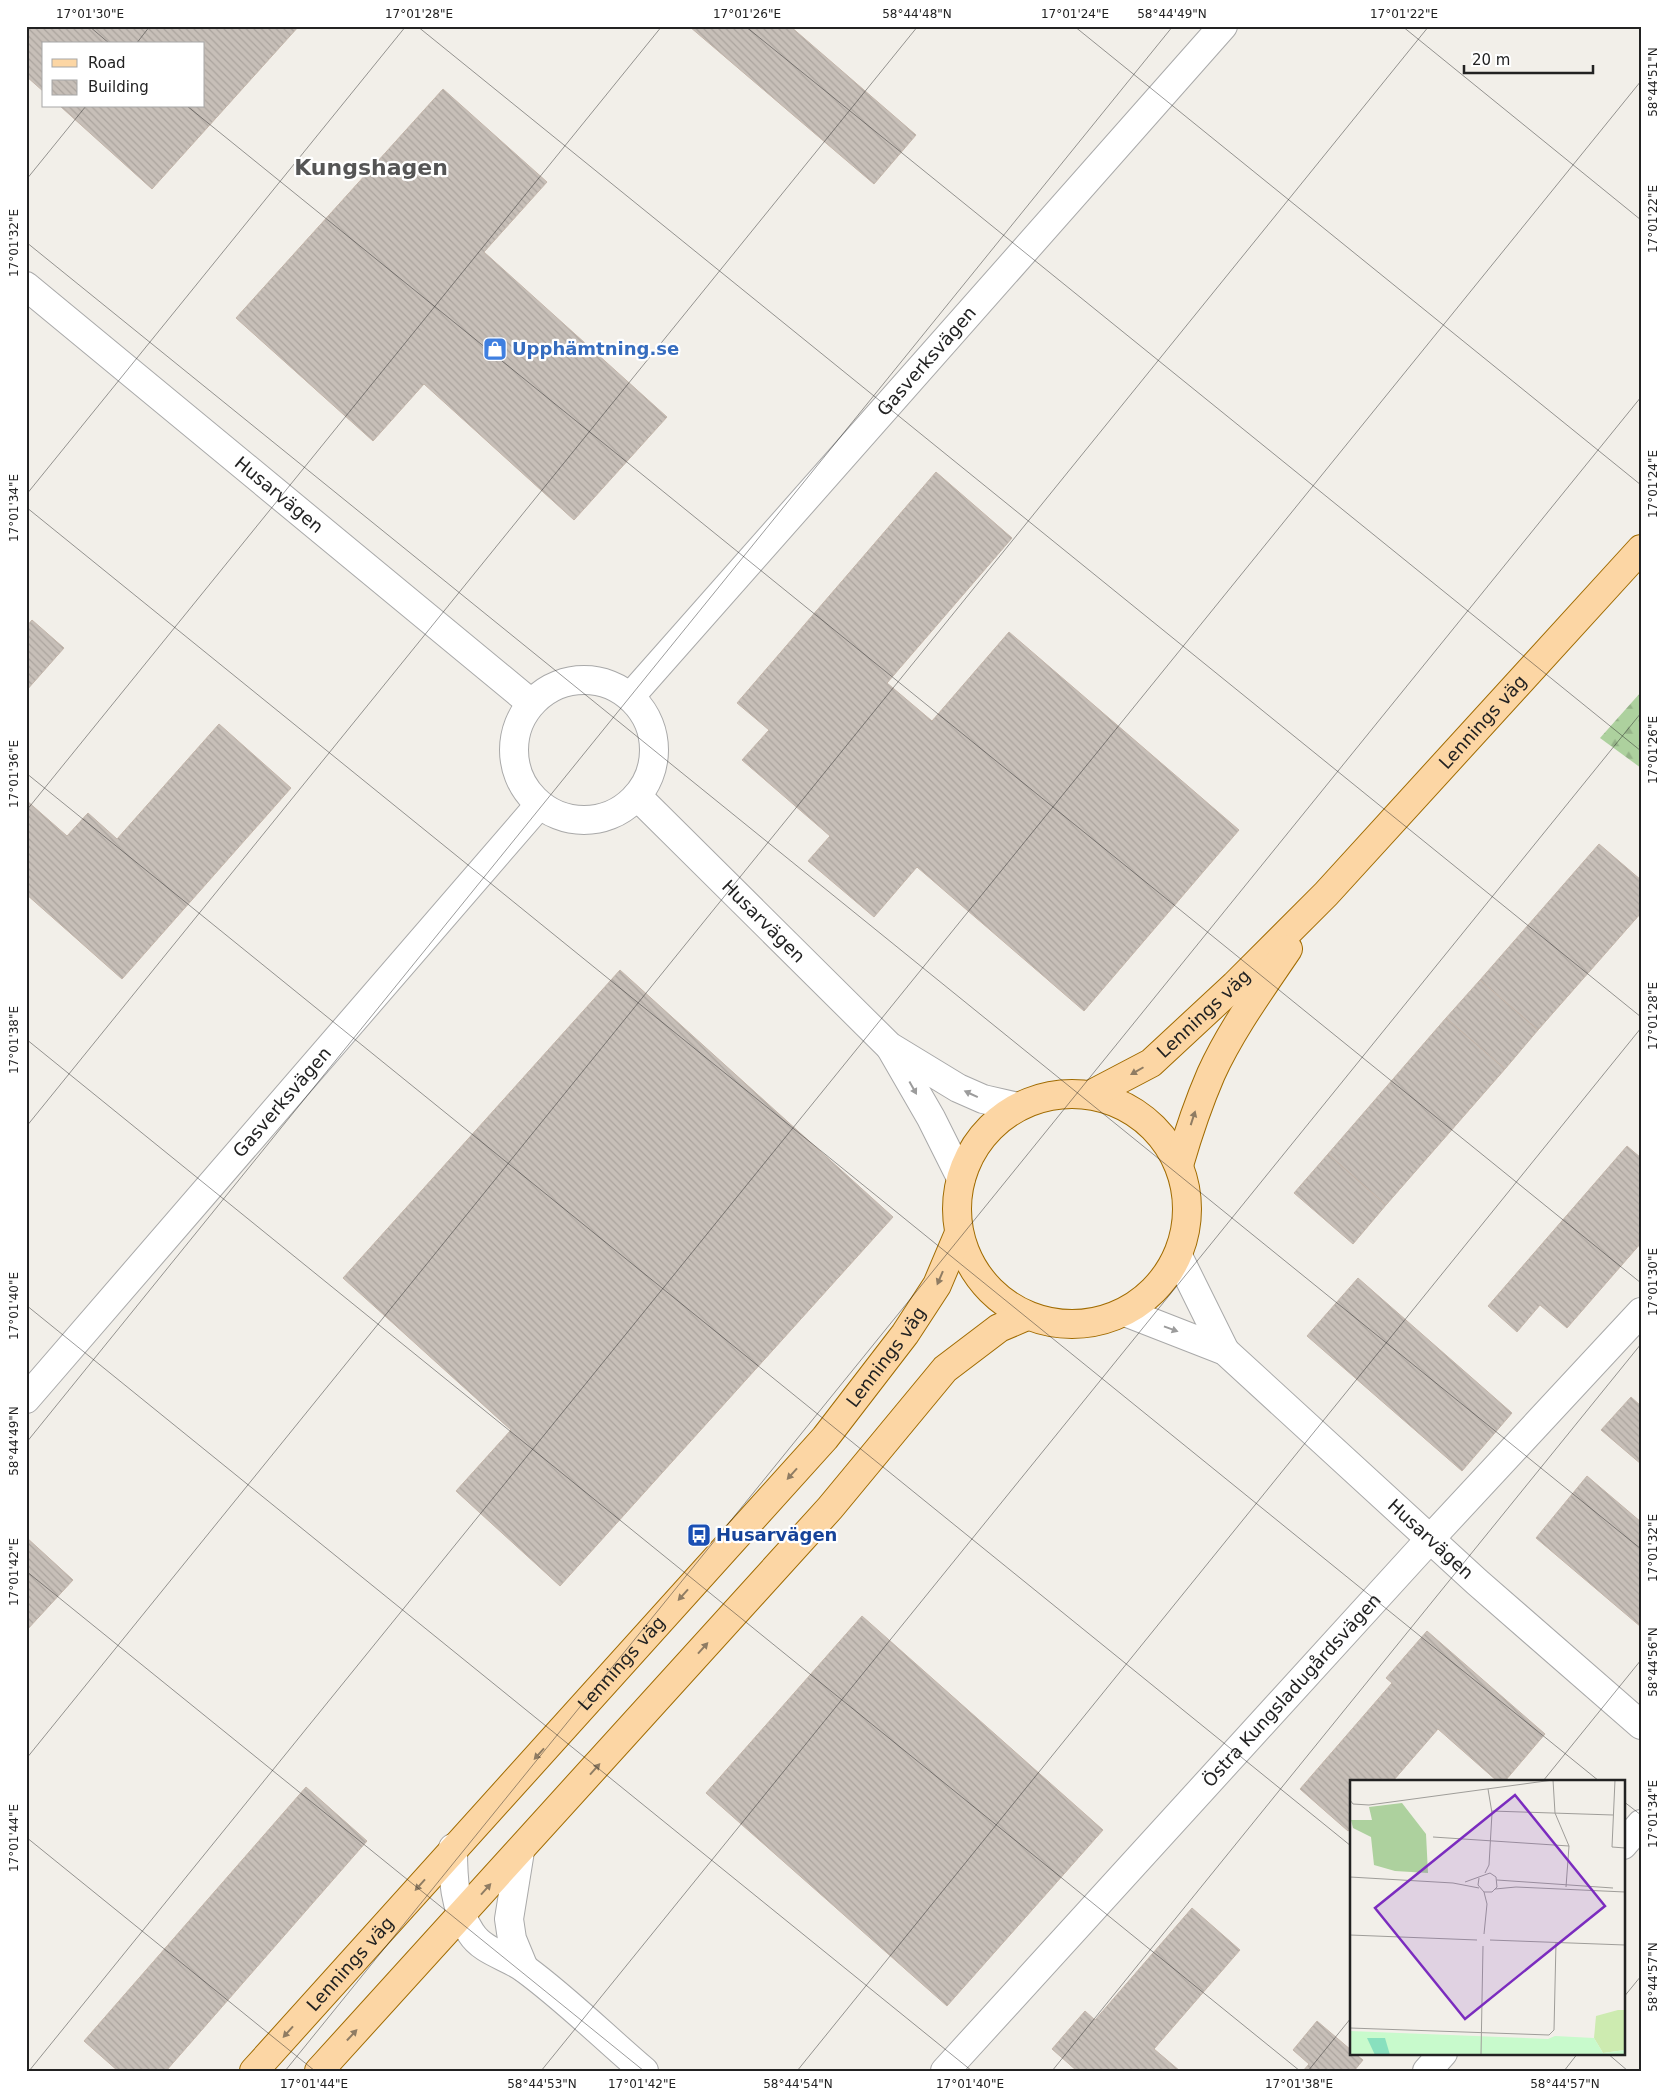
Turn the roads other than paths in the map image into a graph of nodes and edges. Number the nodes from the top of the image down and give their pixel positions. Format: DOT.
graph roads {
  1 [pos="1223,26"];
  2 [pos="26,286"];
  3 [pos="1641,549"];
  4 [pos="630,697"];
  5 [pos="531,703"];
  6 [pos="637,796"];
  7 [pos="539,805"];
  8 [pos="1326,894"];
  9 [pos="889,1046"];
  10 [pos="1090,1095"];
  11 [pos="1018,1107"];
  12 [pos="1179,1165"];
  13 [pos="961,1178"];
  14 [pos="959,1233"];
  15 [pos="1178,1256"];
  16 [pos="1125,1312"];
  17 [pos="1641,1312"];
  18 [pos="1028,1316"];
  19 [pos="1225,1351"];
  20 [pos="28,1393"];
  21 [pos="1430,1539"];
  22 [pos="1641,1725"];
  23 [pos="1641,1824"];
  24 [pos="1624,1844"];
  25 [pos="452,1848"];
  26 [pos="520,1851"];
  27 [pos="462,1915"];
  28 [pos="524,1968"];
  29 [pos="1442,2054"];
  30 [pos="254,2071"];
  31 [pos="319,2071"];
  32 [pos="644,2071"];
  33 [pos="945,2071"];
  34 [pos="1428,2071"];
  1 -- 4 [label="street, Gasverksvägen"];
  2 -- 5 [label="street, Husarvägen"];
  3 -- 8 [label="main road, Lennings väg"];
  4 -- 5 [label="street"];
  4 -- 6 [label="street"];
  5 -- 7 [label="street"];
  6 -- 7 [label="street"];
  6 -- 9 [label="street, Husarvägen"];
  7 -- 20 [label="street, Gasverksvägen"];
  8 -- 10 [label="main road, Lennings väg, one-way"];
  12 -- 8 [label="main road, Lennings väg, one-way"];
  11 -- 9 [label="street, Husarvägen, one-way"];
  9 -- 13 [label="street, Husarvägen, one-way"];
  10 -- 11 [label="main road"];
  10 -- 12 [label="main road"];
  11 -- 13 [label="main road"];
  12 -- 15 [label="main road"];
  13 -- 14 [label="main road"];
  14 -- 18 [label="main road"];
  14 -- 25 [label="main road, Lennings väg, one-way"];
  15 -- 16 [label="main road"];
  15 -- 19 [label="street, Husarvägen"];
  16 -- 18 [label="main road"];
  16 -- 19 [label="street, Husarvägen, one-way"];
  17 -- 21 [label="street, Östra Kungsladugårdsvägen"];
  26 -- 18 [label="main road, one-way"];
  19 -- 21 [label="street, Husarvägen"];
  21 -- 22 [label="street, Husarvägen"];
  21 -- 33 [label="street, Östra Kungsladugårdsvägen"];
  23 -- 24 [label="street"];
  25 -- 27 [label="street"];
  25 -- 30 [label="main road, Lennings väg, one-way"];
  27 -- 26 [label="main road, one-way"];
  26 -- 28 [label="street"];
  27 -- 28 [label="street"];
  31 -- 27 [label="main road, one-way"];
  28 -- 32 [label="street"];
  29 -- 34 [label="street"];
}
